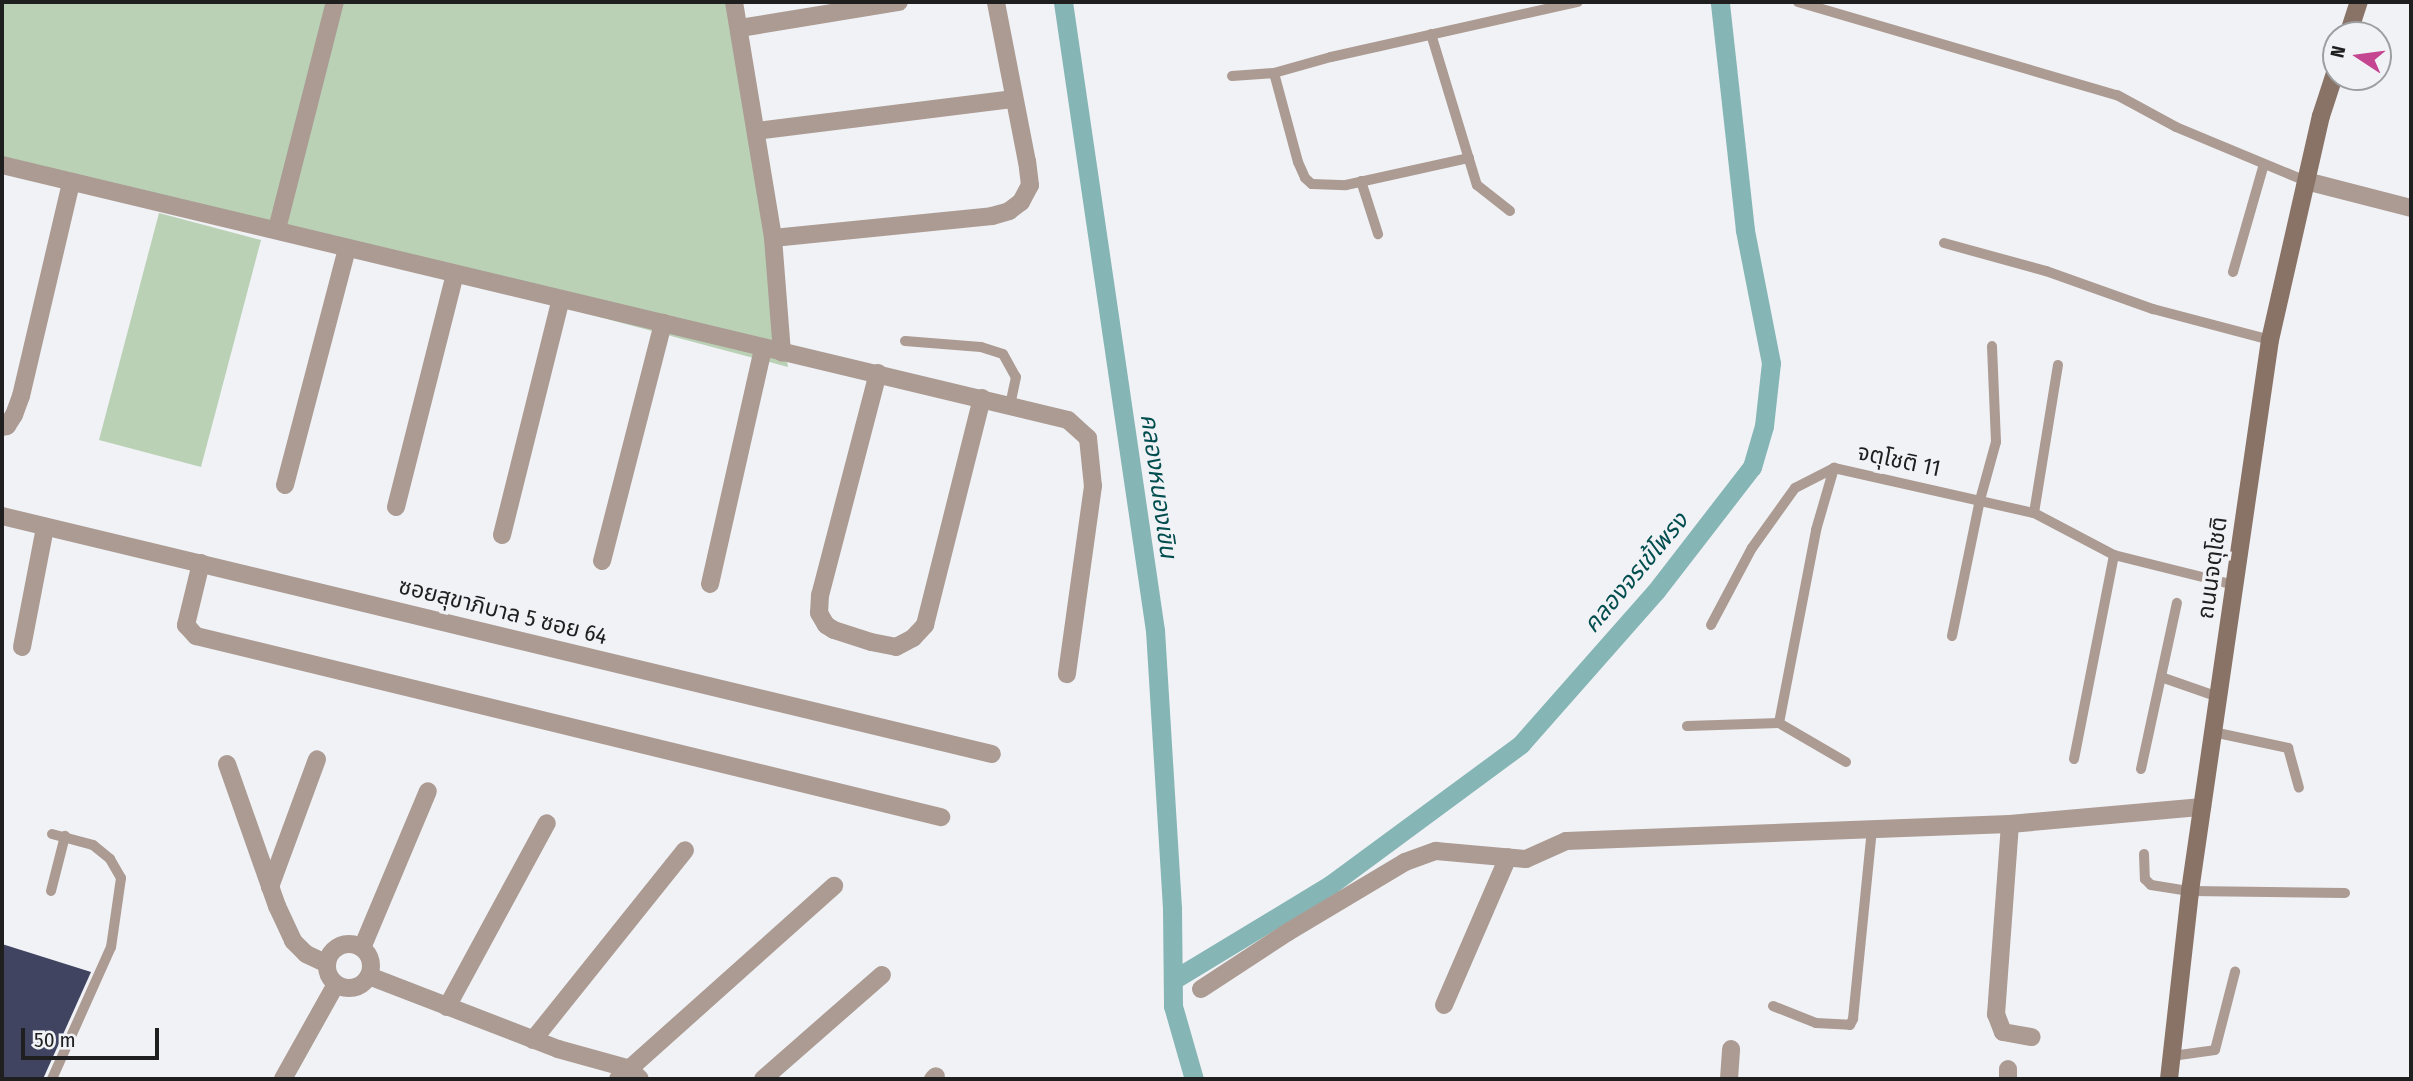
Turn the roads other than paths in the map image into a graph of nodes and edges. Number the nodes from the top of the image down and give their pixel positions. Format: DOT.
graph roads {
  1 [pos="335,2"];
  2 [pos="734,2"];
  3 [pos="900,2"];
  4 [pos="996,2"];
  5 [pos="1578,2"];
  6 [pos="1798,2"];
  7 [pos="2359,2"];
  8 [pos="2353,21"];
  9 [pos="740,28"];
  10 [pos="1431,34"];
  11 [pos="1274,73"];
  12 [pos="1232,76"];
  13 [pos="2329,91"];
  14 [pos="1014,99"];
  15 [pos="756,131"];
  16 [pos="1469,158"];
  17 [pos="2264,164"];
  18 [pos="2,165"];
  19 [pos="1361,181"];
  20 [pos="2306,181"];
  21 [pos="71,183"];
  22 [pos="2411,208"];
  23 [pos="1510,211"];
  24 [pos="277,229"];
  25 [pos="1378,234"];
  26 [pos="773,238"];
  27 [pos="1944,243"];
  28 [pos="347,248"];
  29 [pos="2233,272"];
  30 [pos="455,274"];
  31 [pos="561,299"];
  32 [pos="663,323"];
  33 [pos="2270,340"];
  34 [pos="905,341"];
  35 [pos="1992,346"];
  36 [pos="763,349"];
  37 [pos="782,353"];
  38 [pos="2057,365"];
  39 [pos="878,373"];
  40 [pos="982,398"];
  41 [pos="1010,406"];
  42 [pos="2,427"];
  43 [pos="1835,468"];
  44 [pos="285,485"];
  45 [pos="1980,499"];
  46 [pos="396,507"];
  47 [pos="2034,513"];
  48 [pos="2,516"];
  49 [pos="44,527"];
  50 [pos="502,535"];
  51 [pos="2114,555"];
  52 [pos="602,561"];
  53 [pos="201,563"];
  54 [pos="710,584"];
  55 [pos="2234,585"];
  56 [pos="2177,603"];
  57 [pos="1711,625"];
  58 [pos="1952,636"];
  59 [pos="22,646"];
  60 [pos="1067,674"];
  61 [pos="2161,677"];
  62 [pos="2218,697"];
  63 [pos="1779,723"];
  64 [pos="1687,726"];
  65 [pos="2213,732"];
  66 [pos="992,754"];
  67 [pos="317,759"];
  68 [pos="2074,759"];
  69 [pos="1846,762"];
  70 [pos="227,764"];
  71 [pos="2141,769"];
  72 [pos="2300,788"];
  73 [pos="428,791"];
  74 [pos="2202,807"];
  75 [pos="941,817"];
  76 [pos="547,823"];
  77 [pos="2010,824"];
  78 [pos="1872,830"];
  79 [pos="52,834"];
  80 [pos="65,836"];
  81 [pos="685,850"];
  82 [pos="2144,854"];
  83 [pos="1508,858"];
  84 [pos="834,886"];
  85 [pos="270,887"];
  86 [pos="51,891"];
  87 [pos="2190,891"];
  88 [pos="2345,893"];
  89 [pos="362,948"];
  90 [pos="327,964"];
  91 [pos="2235,972"];
  92 [pos="882,975"];
  93 [pos="369,976"];
  94 [pos="336,984"];
  95 [pos="1201,989"];
  96 [pos="1444,1005"];
  97 [pos="1773,1006"];
  98 [pos="447,1007"];
  99 [pos="2032,1037"];
  100 [pos="533,1040"];
  101 [pos="1731,1049"];
  102 [pos="2172,1056"];
  103 [pos="629,1076"];
  104 [pos="52,1079"];
  105 [pos="283,1079"];
  106 [pos="764,1079"];
  107 [pos="1729,1079"];
  108 [pos="2169,1079"];
  1 -- 24 [label="street"];
  2 -- 9 [label="street"];
  3 -- 9 [label="street"];
  4 -- 14 [label="street"];
  5 -- 10 [label="lane"];
  6 -- 17 [label="lane"];
  7 -- 8 [label="street"];
  9 -- 15 [label="street"];
  10 -- 11 [label="lane"];
  10 -- 16 [label="lane"];
  11 -- 12 [label="lane"];
  11 -- 19 [label="lane"];
  13 -- 20 [label="street, ถนนจตุโชติ"];
  14 -- 15 [label="street"];
  14 -- 26 [label="street"];
  15 -- 26 [label="street"];
  16 -- 19 [label="lane"];
  16 -- 23 [label="lane"];
  17 -- 20 [label="lane"];
  17 -- 29 [label="lane"];
  18 -- 21 [label="street"];
  19 -- 25 [label="lane"];
  20 -- 22 [label="street"];
  20 -- 33 [label="street, ถนนจตุโชติ"];
  21 -- 24 [label="street"];
  21 -- 42 [label="street"];
  24 -- 28 [label="street"];
  26 -- 37 [label="street"];
  27 -- 33 [label="lane"];
  28 -- 30 [label="street"];
  28 -- 44 [label="street"];
  30 -- 31 [label="street"];
  30 -- 46 [label="street"];
  31 -- 32 [label="street"];
  31 -- 50 [label="street"];
  32 -- 36 [label="street"];
  32 -- 52 [label="street"];
  33 -- 55 [label="street, ถนนจตุโชติ"];
  34 -- 41 [label="lane"];
  35 -- 45 [label="lane"];
  36 -- 37 [label="street"];
  36 -- 54 [label="street"];
  37 -- 39 [label="street"];
  38 -- 47 [label="lane"];
  39 -- 40 [label="street"];
  39 -- 40 [label="street"];
  40 -- 41 [label="street"];
  41 -- 60 [label="street"];
  43 -- 45 [label="lane, จตุโชติ 11"];
  43 -- 57 [label="lane"];
  43 -- 63 [label="lane, จตุโชติ 11"];
  45 -- 47 [label="lane, จตุโชติ 11"];
  45 -- 58 [label="lane"];
  47 -- 51 [label="lane, จตุโชติ 11"];
  48 -- 49 [label="street, ซอยสุขาภิบาล 5 ซอย 64"];
  49 -- 53 [label="street, ซอยสุขาภิบาล 5 ซอย 64"];
  49 -- 59 [label="street"];
  51 -- 55 [label="lane, จตุโชติ 11"];
  51 -- 68 [label="lane"];
  53 -- 66 [label="street, ซอยสุขาภิบาล 5 ซอย 64"];
  53 -- 75 [label="street"];
  55 -- 62 [label="street, ถนนจตุโชติ"];
  56 -- 61 [label="lane"];
  61 -- 62 [label="lane"];
  61 -- 71 [label="lane"];
  62 -- 65 [label="street, ถนนจตุโชติ"];
  63 -- 64 [label="lane"];
  63 -- 69 [label="lane"];
  65 -- 72 [label="lane"];
  65 -- 74 [label="street, ถนนจตุโชติ"];
  67 -- 85 [label="street"];
  70 -- 85 [label="street"];
  73 -- 89 [label="street"];
  74 -- 77 [label="street"];
  74 -- 87 [label="street, ถนนจตุโชติ"];
  76 -- 98 [label="street"];
  77 -- 78 [label="street"];
  77 -- 99 [label="street"];
  78 -- 83 [label="street"];
  78 -- 97 [label="lane"];
  79 -- 80 [label="lane"];
  80 -- 86 [label="lane"];
  80 -- 104 [label="lane"];
  81 -- 100 [label="street"];
  82 -- 87 [label="lane"];
  83 -- 95 [label="street"];
  83 -- 96 [label="street"];
  84 -- 103 [label="street"];
  85 -- 90 [label="street"];
  87 -- 88 [label="lane"];
  87 -- 102 [label="street, ถนนจตุโชติ"];
  89 -- 90 [label="street"];
  89 -- 93 [label="street"];
  90 -- 94 [label="street"];
  91 -- 102 [label="lane"];
  92 -- 106 [label="street"];
  93 -- 94 [label="street"];
  93 -- 98 [label="street"];
  94 -- 105 [label="street"];
  98 -- 100 [label="street"];
  100 -- 103 [label="street"];
  101 -- 107 [label="street"];
  102 -- 108 [label="street, ถนนจตุโชติ"];
}
